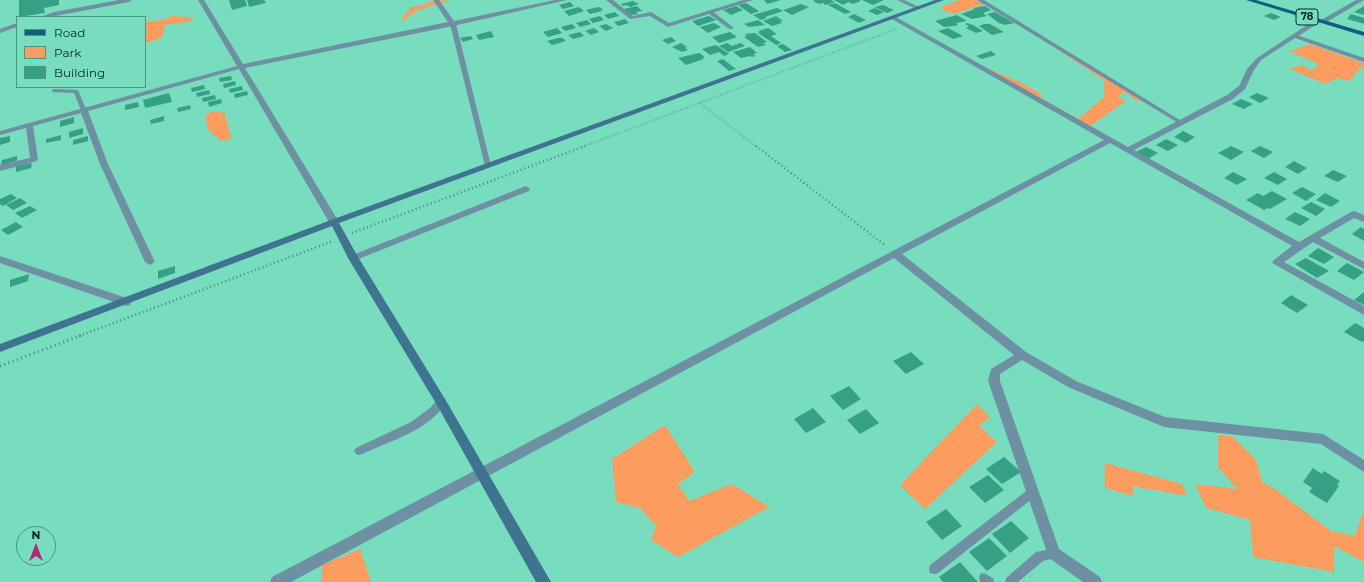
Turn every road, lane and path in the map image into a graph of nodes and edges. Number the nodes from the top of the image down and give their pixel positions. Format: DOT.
graph roads {
  1 [pos="129,0"];
  2 [pos="201,0"];
  3 [pos="436,0"];
  4 [pos="564,0"];
  5 [pos="609,0"];
  6 [pos="750,0"];
  7 [pos="900,0"];
  8 [pos="940,0"];
  9 [pos="980,0"];
  10 [pos="1249,0"];
  11 [pos="1361,0"];
  12 [pos="918,8"];
  13 [pos="710,12"];
  14 [pos="47,16"];
  15 [pos="892,17"];
  16 [pos="1321,21"];
  17 [pos="453,24"];
  18 [pos="16,25"];
  19 [pos="907,25"];
  20 [pos="731,28"];
  21 [pos="0,30"];
  22 [pos="1364,34"];
  23 [pos="1294,36"];
  24 [pos="1364,60"];
  25 [pos="240,67"];
  26 [pos="54,91"];
  27 [pos="699,103"];
  28 [pos="83,109"];
  29 [pos="1180,122"];
  30 [pos="29,124"];
  31 [pos="0,132"];
  32 [pos="1109,140"];
  33 [pos="1128,150"];
  34 [pos="488,166"];
  35 [pos="0,168"];
  36 [pos="526,189"];
  37 [pos="1364,219"];
  38 [pos="334,222"];
  39 [pos="343,237"];
  40 [pos="1312,238"];
  41 [pos="1299,246"];
  42 [pos="894,253"];
  43 [pos="353,258"];
  44 [pos="0,259"];
  45 [pos="150,262"];
  46 [pos="1364,266"];
  47 [pos="126,302"];
  48 [pos="1364,311"];
  49 [pos="0,348"];
  50 [pos="1022,355"];
  51 [pos="0,366"];
  52 [pos="441,402"];
  53 [pos="359,451"];
  54 [pos="1364,467"];
  55 [pos="482,472"];
  56 [pos="1033,492"];
  57 [pos="1054,553"];
  58 [pos="934,569"];
  59 [pos="277,582"];
  60 [pos="544,582"];
  61 [pos="1010,582"];
  62 [pos="1095,582"];
  1 -- 14 [label="street"];
  2 -- 25 [label="street"];
  3 -- 17 [label="street"];
  4 -- 17 [label="street"];
  5 -- 13 [label="street"];
  6 -- 13 [label="street"];
  7 -- 12 [label="lane"];
  8 -- 12 [label="street"];
  9 -- 29 [label="lane"];
  10 -- 16 [label="main road, 78"];
  11 -- 16 [label="street"];
  12 -- 15 [label="street"];
  13 -- 20 [label="lane"];
  15 -- 19 [label="street"];
  15 -- 34 [label="street"];
  16 -- 22 [label="main road, 78"];
  16 -- 23 [label="street"];
  17 -- 25 [label="street"];
  17 -- 34 [label="lane"];
  18 -- 21 [label="street"];
  19 -- 27 [label="path"];
  19 -- 32 [label="street"];
  23 -- 24 [label="lane"];
  23 -- 29 [label="street"];
  25 -- 28 [label="street"];
  25 -- 38 [label="street"];
  26 -- 28 [label="lane"];
  27 -- 39 [label="path"];
  27 -- 42 [label="path"];
  28 -- 30 [label="street"];
  28 -- 45 [label="street"];
  29 -- 33 [label="street"];
  30 -- 31 [label="street"];
  30 -- 35 [label="street"];
  32 -- 33 [label="street"];
  32 -- 42 [label="street"];
  33 -- 41 [label="street"];
  34 -- 38 [label="street"];
  36 -- 43 [label="street"];
  37 -- 40 [label="street"];
  38 -- 39 [label="street"];
  38 -- 47 [label="street"];
  39 -- 43 [label="street"];
  39 -- 51 [label="path"];
  40 -- 41 [label="street"];
  40 -- 46 [label="street"];
  41 -- 48 [label="street"];
  42 -- 50 [label="street"];
  42 -- 55 [label="street"];
  43 -- 52 [label="street"];
  44 -- 47 [label="street"];
  47 -- 49 [label="street"];
  50 -- 54 [label="street"];
  50 -- 56 [label="street"];
  52 -- 53 [label="lane"];
  52 -- 55 [label="street"];
  55 -- 59 [label="street"];
  55 -- 60 [label="street"];
  56 -- 57 [label="street"];
  56 -- 58 [label="lane"];
  57 -- 61 [label="lane"];
  57 -- 62 [label="street"];
}
